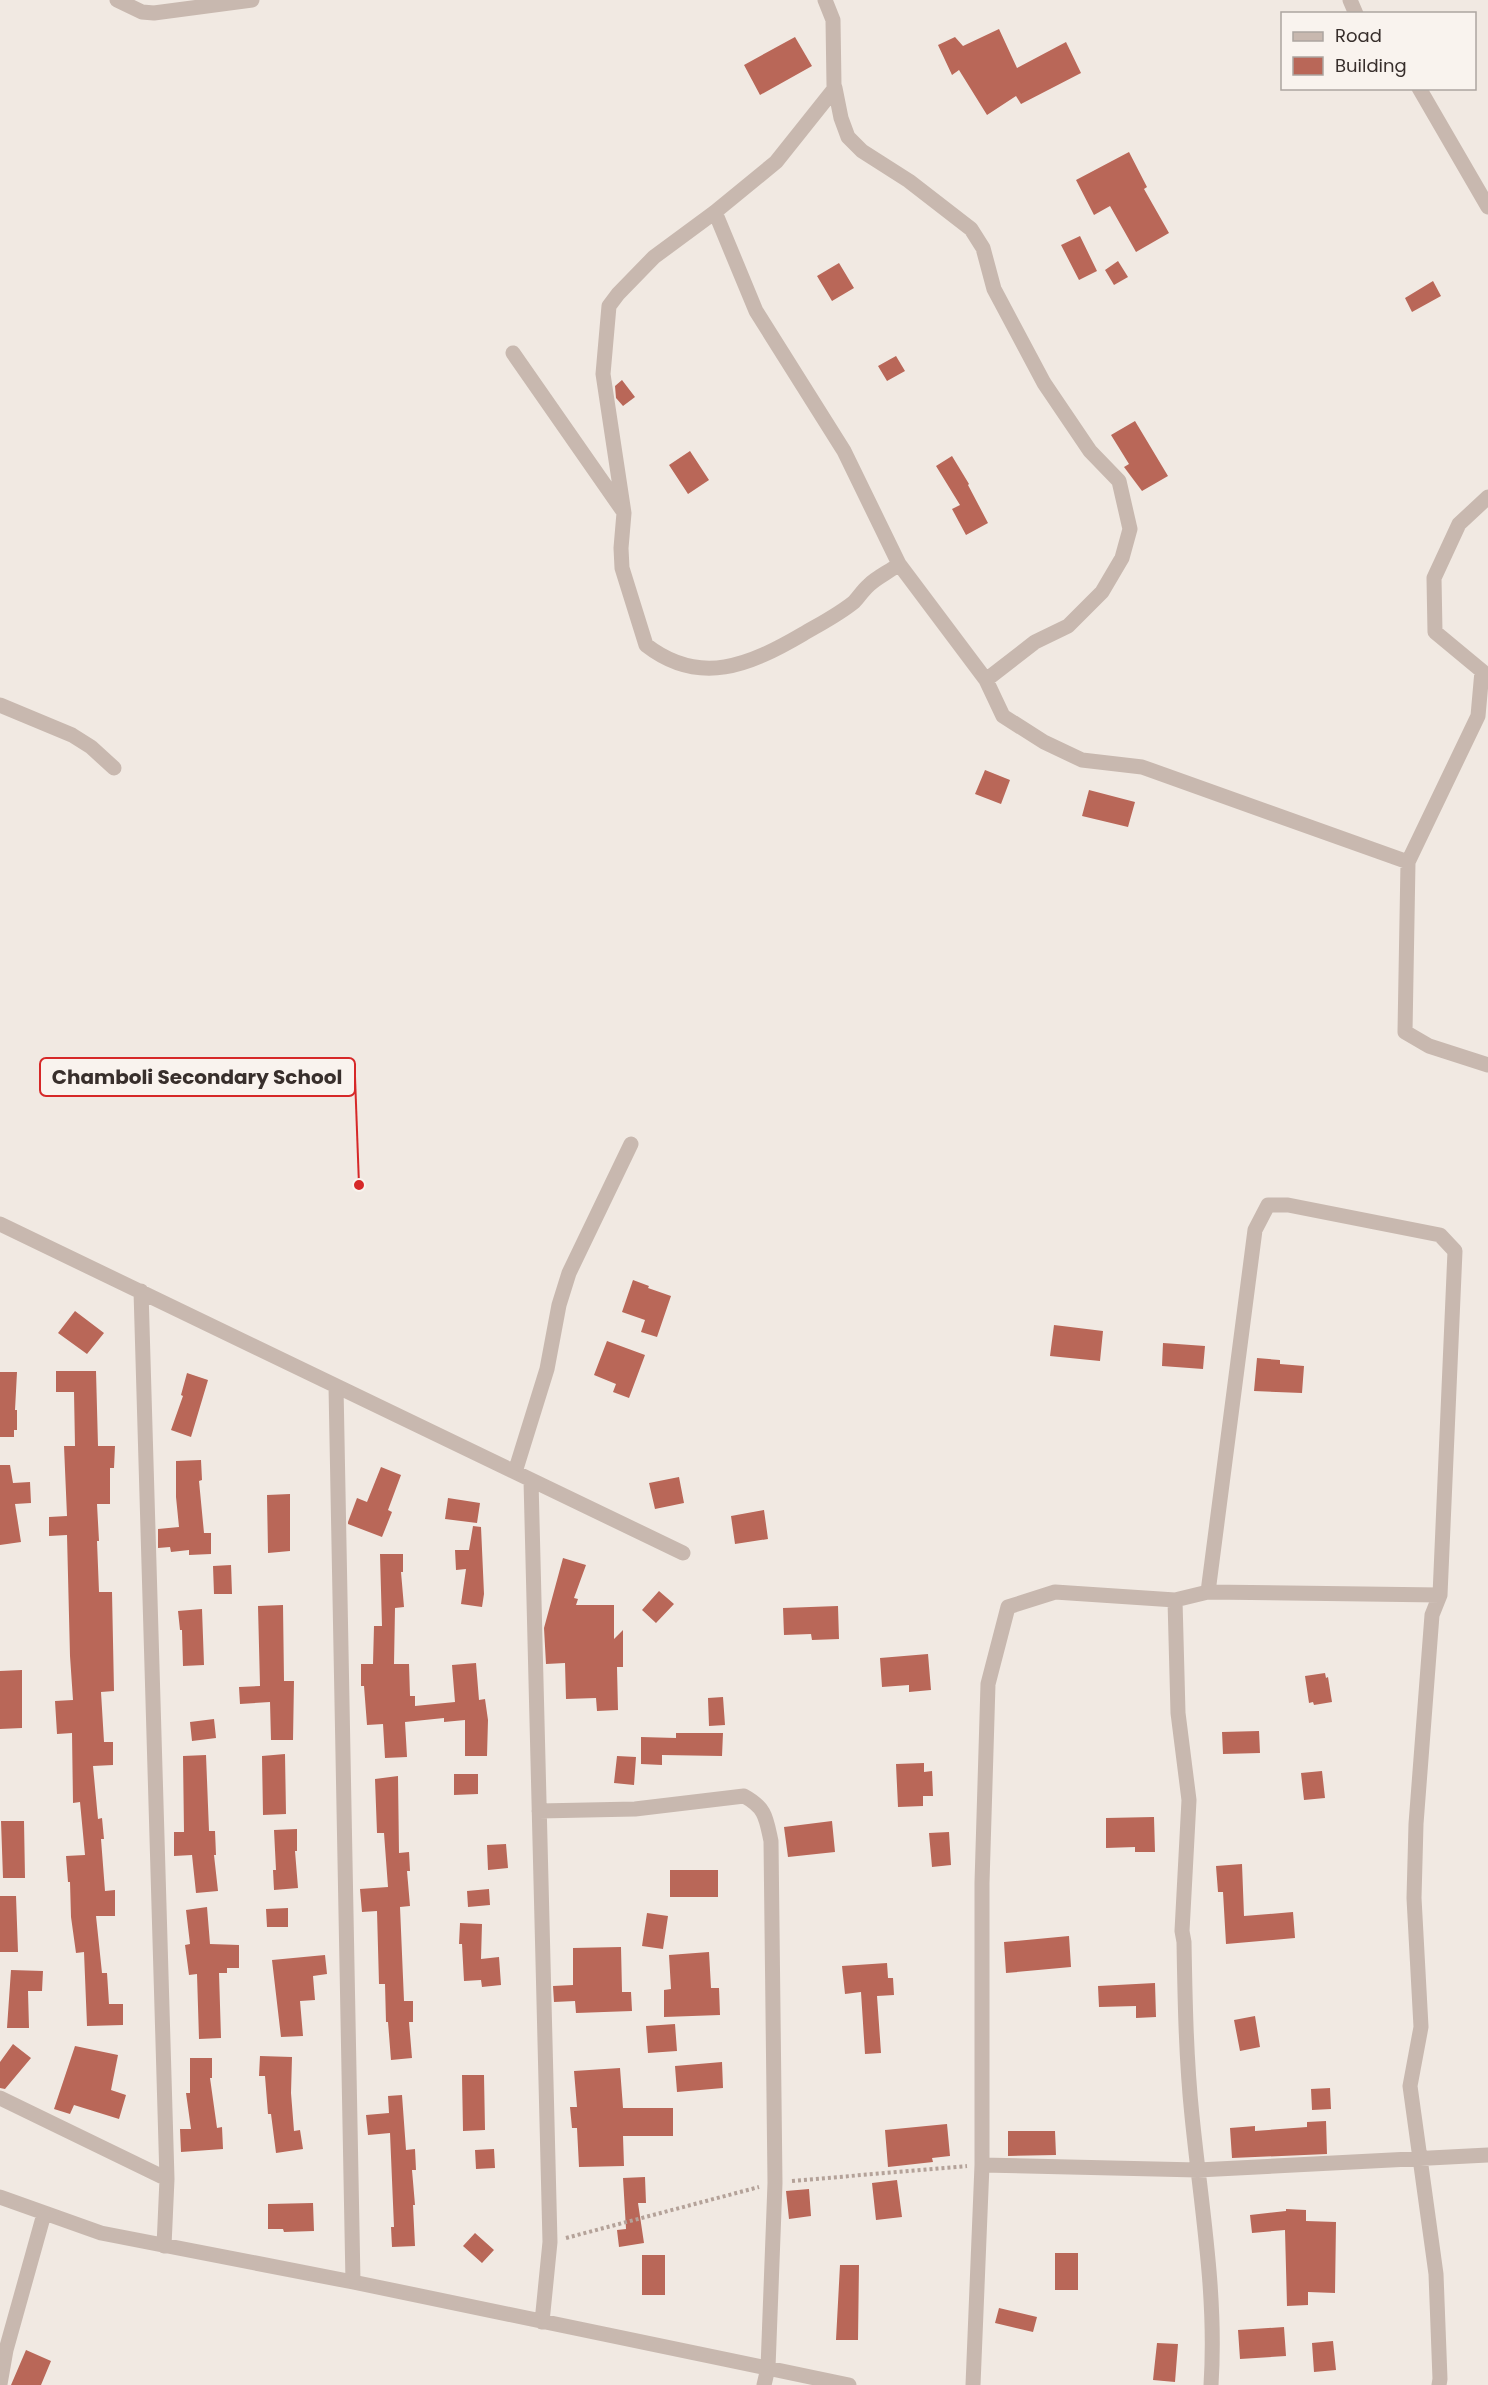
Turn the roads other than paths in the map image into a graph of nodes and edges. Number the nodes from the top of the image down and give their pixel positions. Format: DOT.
graph roads {
  1 [pos="252,0"];
  2 [pos="825,0"];
  3 [pos="126,2"];
  4 [pos="835,88"];
  5 [pos="1420,90"];
  6 [pos="1488,207"];
  7 [pos="716,212"];
  8 [pos="513,353"];
  9 [pos="1488,496"];
  10 [pos="624,513"];
  11 [pos="899,564"];
  12 [pos="986,680"];
  13 [pos="0,705"];
  14 [pos="114,768"];
  15 [pos="1408,861"];
  16 [pos="1488,1065"];
  17 [pos="631,1144"];
  18 [pos="0,1224"];
  19 [pos="141,1291"];
  20 [pos="336,1386"];
  21 [pos="515,1472"];
  22 [pos="531,1480"];
  23 [pos="683,1553"];
  24 [pos="1208,1592"];
  25 [pos="1440,1595"];
  26 [pos="1175,1600"];
  27 [pos="539,1810"];
  28 [pos="0,2098"];
  29 [pos="1488,2155"];
  30 [pos="1419,2159"];
  31 [pos="982,2164"];
  32 [pos="1197,2170"];
  33 [pos="167,2179"];
  34 [pos="0,2197"];
  35 [pos="44,2214"];
  36 [pos="164,2246"];
  37 [pos="353,2282"];
  38 [pos="542,2322"];
  39 [pos="768,2368"];
  40 [pos="0,2384"];
  41 [pos="764,2385"];
  42 [pos="849,2385"];
  43 [pos="973,2385"];
  44 [pos="1211,2385"];
  45 [pos="1438,2385"];
  1 -- 3 [label="street"];
  2 -- 4 [label="street"];
  4 -- 7 [label="street"];
  4 -- 12 [label="street"];
  5 -- 6 [label="street"];
  7 -- 10 [label="street"];
  7 -- 11 [label="street"];
  8 -- 10 [label="street"];
  9 -- 15 [label="street"];
  10 -- 11 [label="street"];
  11 -- 12 [label="street"];
  12 -- 15 [label="street"];
  13 -- 14 [label="street"];
  15 -- 16 [label="street"];
  17 -- 21 [label="street"];
  18 -- 19 [label="street"];
  19 -- 20 [label="street"];
  19 -- 33 [label="street"];
  20 -- 21 [label="street"];
  20 -- 37 [label="street"];
  21 -- 22 [label="street"];
  22 -- 23 [label="street"];
  22 -- 27 [label="street"];
  24 -- 25 [label="street"];
  24 -- 25 [label="street"];
  24 -- 26 [label="street"];
  25 -- 30 [label="street"];
  26 -- 31 [label="street"];
  26 -- 32 [label="street"];
  27 -- 38 [label="street"];
  27 -- 39 [label="street"];
  28 -- 33 [label="street"];
  29 -- 30 [label="street"];
  30 -- 32 [label="street"];
  30 -- 45 [label="street"];
  31 -- 32 [label="street"];
  31 -- 43 [label="street"];
  32 -- 44 [label="street"];
  33 -- 36 [label="street"];
  34 -- 35 [label="street"];
  35 -- 36 [label="street"];
  35 -- 40 [label="street"];
  36 -- 37 [label="street"];
  37 -- 38 [label="street"];
  38 -- 39 [label="street"];
  39 -- 41 [label="street"];
  39 -- 42 [label="street"];
}
